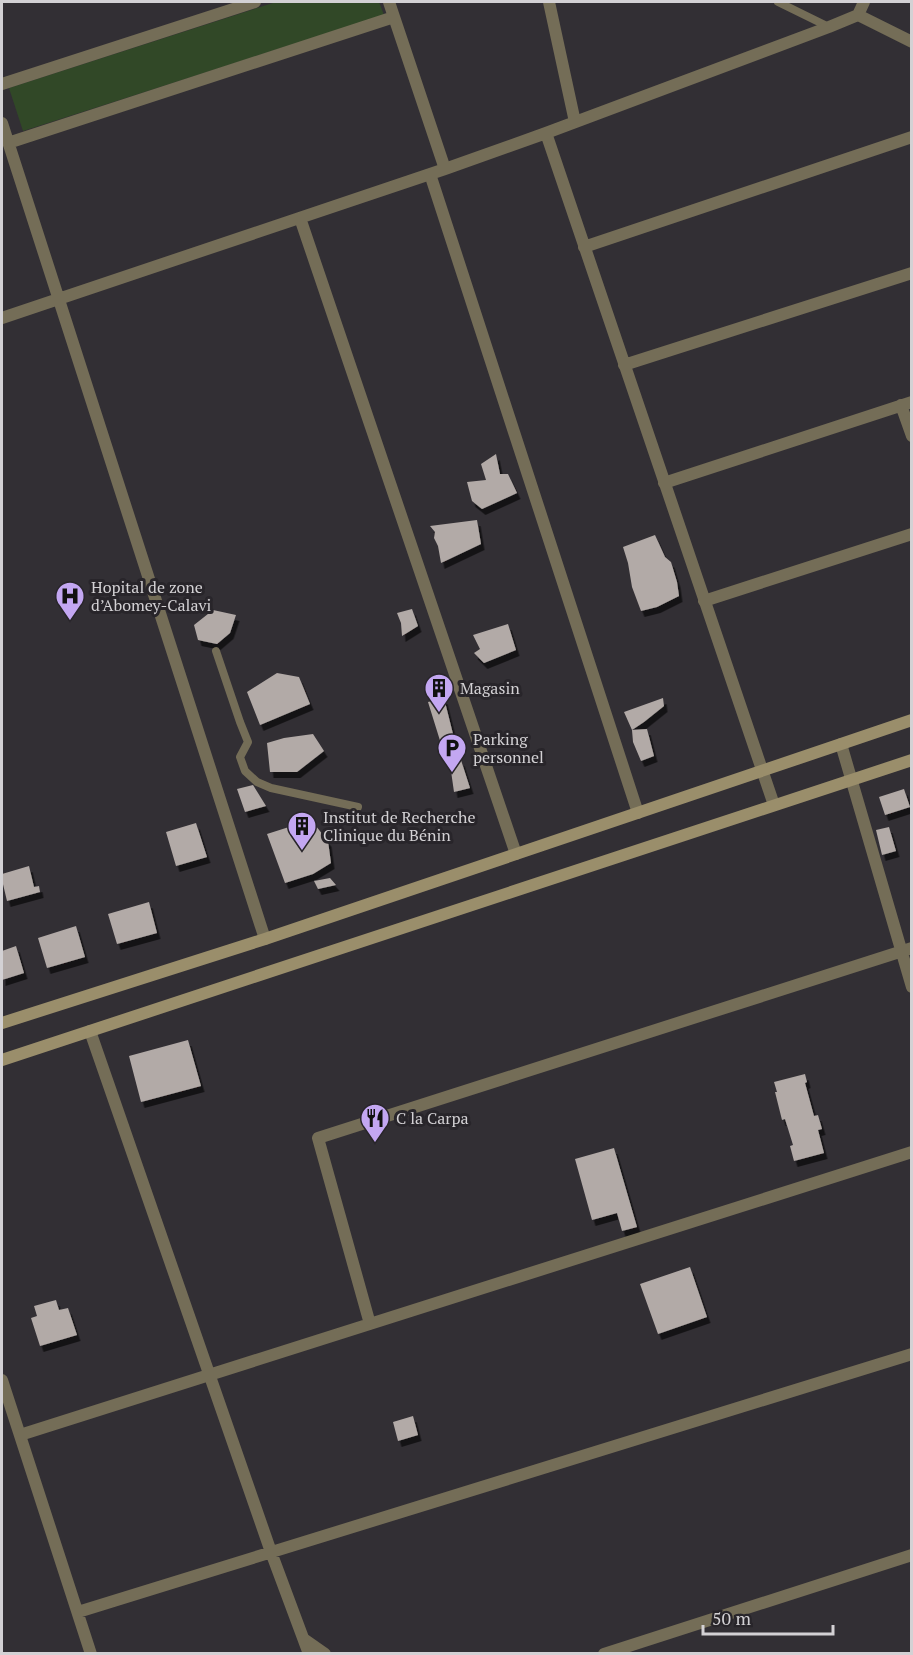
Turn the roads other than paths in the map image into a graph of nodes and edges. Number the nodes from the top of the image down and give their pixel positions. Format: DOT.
graph roads {
  1 [pos="255,2"];
  2 [pos="390,2"];
  3 [pos="549,2"];
  4 [pos="778,2"];
  5 [pos="864,2"];
  6 [pos="858,15"];
  7 [pos="394,17"];
  8 [pos="829,27"];
  9 [pos="912,42"];
  10 [pos="2,84"];
  11 [pos="575,122"];
  12 [pos="2,123"];
  13 [pos="546,134"];
  14 [pos="912,137"];
  15 [pos="8,143"];
  16 [pos="445,169"];
  17 [pos="430,174"];
  18 [pos="300,218"];
  19 [pos="584,247"];
  20 [pos="912,273"];
  21 [pos="58,299"];
  22 [pos="2,318"];
  23 [pos="624,365"];
  24 [pos="906,404"];
  25 [pos="912,436"];
  26 [pos="664,483"];
  27 [pos="912,534"];
  28 [pos="704,601"];
  29 [pos="216,651"];
  30 [pos="912,720"];
  31 [pos="841,744"];
  32 [pos="912,760"];
  33 [pos="762,771"];
  34 [pos="851,780"];
  35 [pos="774,806"];
  36 [pos="358,807"];
  37 [pos="638,813"];
  38 [pos="516,854"];
  39 [pos="265,939"];
  40 [pos="906,950"];
  41 [pos="912,987"];
  42 [pos="2,1023"];
  43 [pos="90,1031"];
  44 [pos="2,1060"];
  45 [pos="912,1152"];
  46 [pos="370,1324"];
  47 [pos="912,1354"];
  48 [pos="209,1374"];
  49 [pos="2,1380"];
  50 [pos="20,1435"];
  51 [pos="271,1552"];
  52 [pos="912,1555"];
  53 [pos="78,1612"];
  54 [pos="305,1640"];
  55 [pos="92,1653"];
  56 [pos="309,1653"];
  57 [pos="325,1653"];
  58 [pos="604,1653"];
  1 -- 10 [label="street"];
  2 -- 7 [label="street"];
  3 -- 11 [label="street"];
  4 -- 8 [label="lane"];
  5 -- 6 [label="street"];
  6 -- 8 [label="street"];
  6 -- 9 [label="street"];
  7 -- 15 [label="street"];
  7 -- 16 [label="street"];
  8 -- 11 [label="street"];
  11 -- 13 [label="street"];
  12 -- 15 [label="street"];
  13 -- 16 [label="street"];
  13 -- 19 [label="street"];
  14 -- 19 [label="street"];
  15 -- 21 [label="street"];
  16 -- 17 [label="street"];
  17 -- 18 [label="street"];
  17 -- 37 [label="street"];
  18 -- 21 [label="street"];
  18 -- 38 [label="street"];
  19 -- 23 [label="street"];
  20 -- 23 [label="street"];
  21 -- 22 [label="street"];
  21 -- 39 [label="street"];
  23 -- 26 [label="street"];
  24 -- 25 [label="street"];
  24 -- 26 [label="street"];
  26 -- 28 [label="street"];
  27 -- 28 [label="street"];
  28 -- 33 [label="street"];
  29 -- 36 [label="lane"];
  30 -- 31 [label="street"];
  31 -- 33 [label="street"];
  31 -- 34 [label="street"];
  32 -- 34 [label="street"];
  33 -- 35 [label="street"];
  33 -- 37 [label="street"];
  34 -- 35 [label="street"];
  34 -- 40 [label="street"];
  35 -- 43 [label="street"];
  37 -- 38 [label="street"];
  38 -- 39 [label="street"];
  39 -- 42 [label="street"];
  40 -- 41 [label="street"];
  40 -- 46 [label="street"];
  43 -- 44 [label="street"];
  43 -- 48 [label="street"];
  45 -- 46 [label="street"];
  46 -- 48 [label="street"];
  47 -- 51 [label="street"];
  48 -- 50 [label="street"];
  48 -- 51 [label="street"];
  49 -- 50 [label="street"];
  50 -- 53 [label="street"];
  51 -- 53 [label="street"];
  51 -- 54 [label="street"];
  52 -- 58 [label="street"];
  53 -- 55 [label="street"];
  54 -- 56 [label="street"];
  54 -- 57 [label="street"];
}
